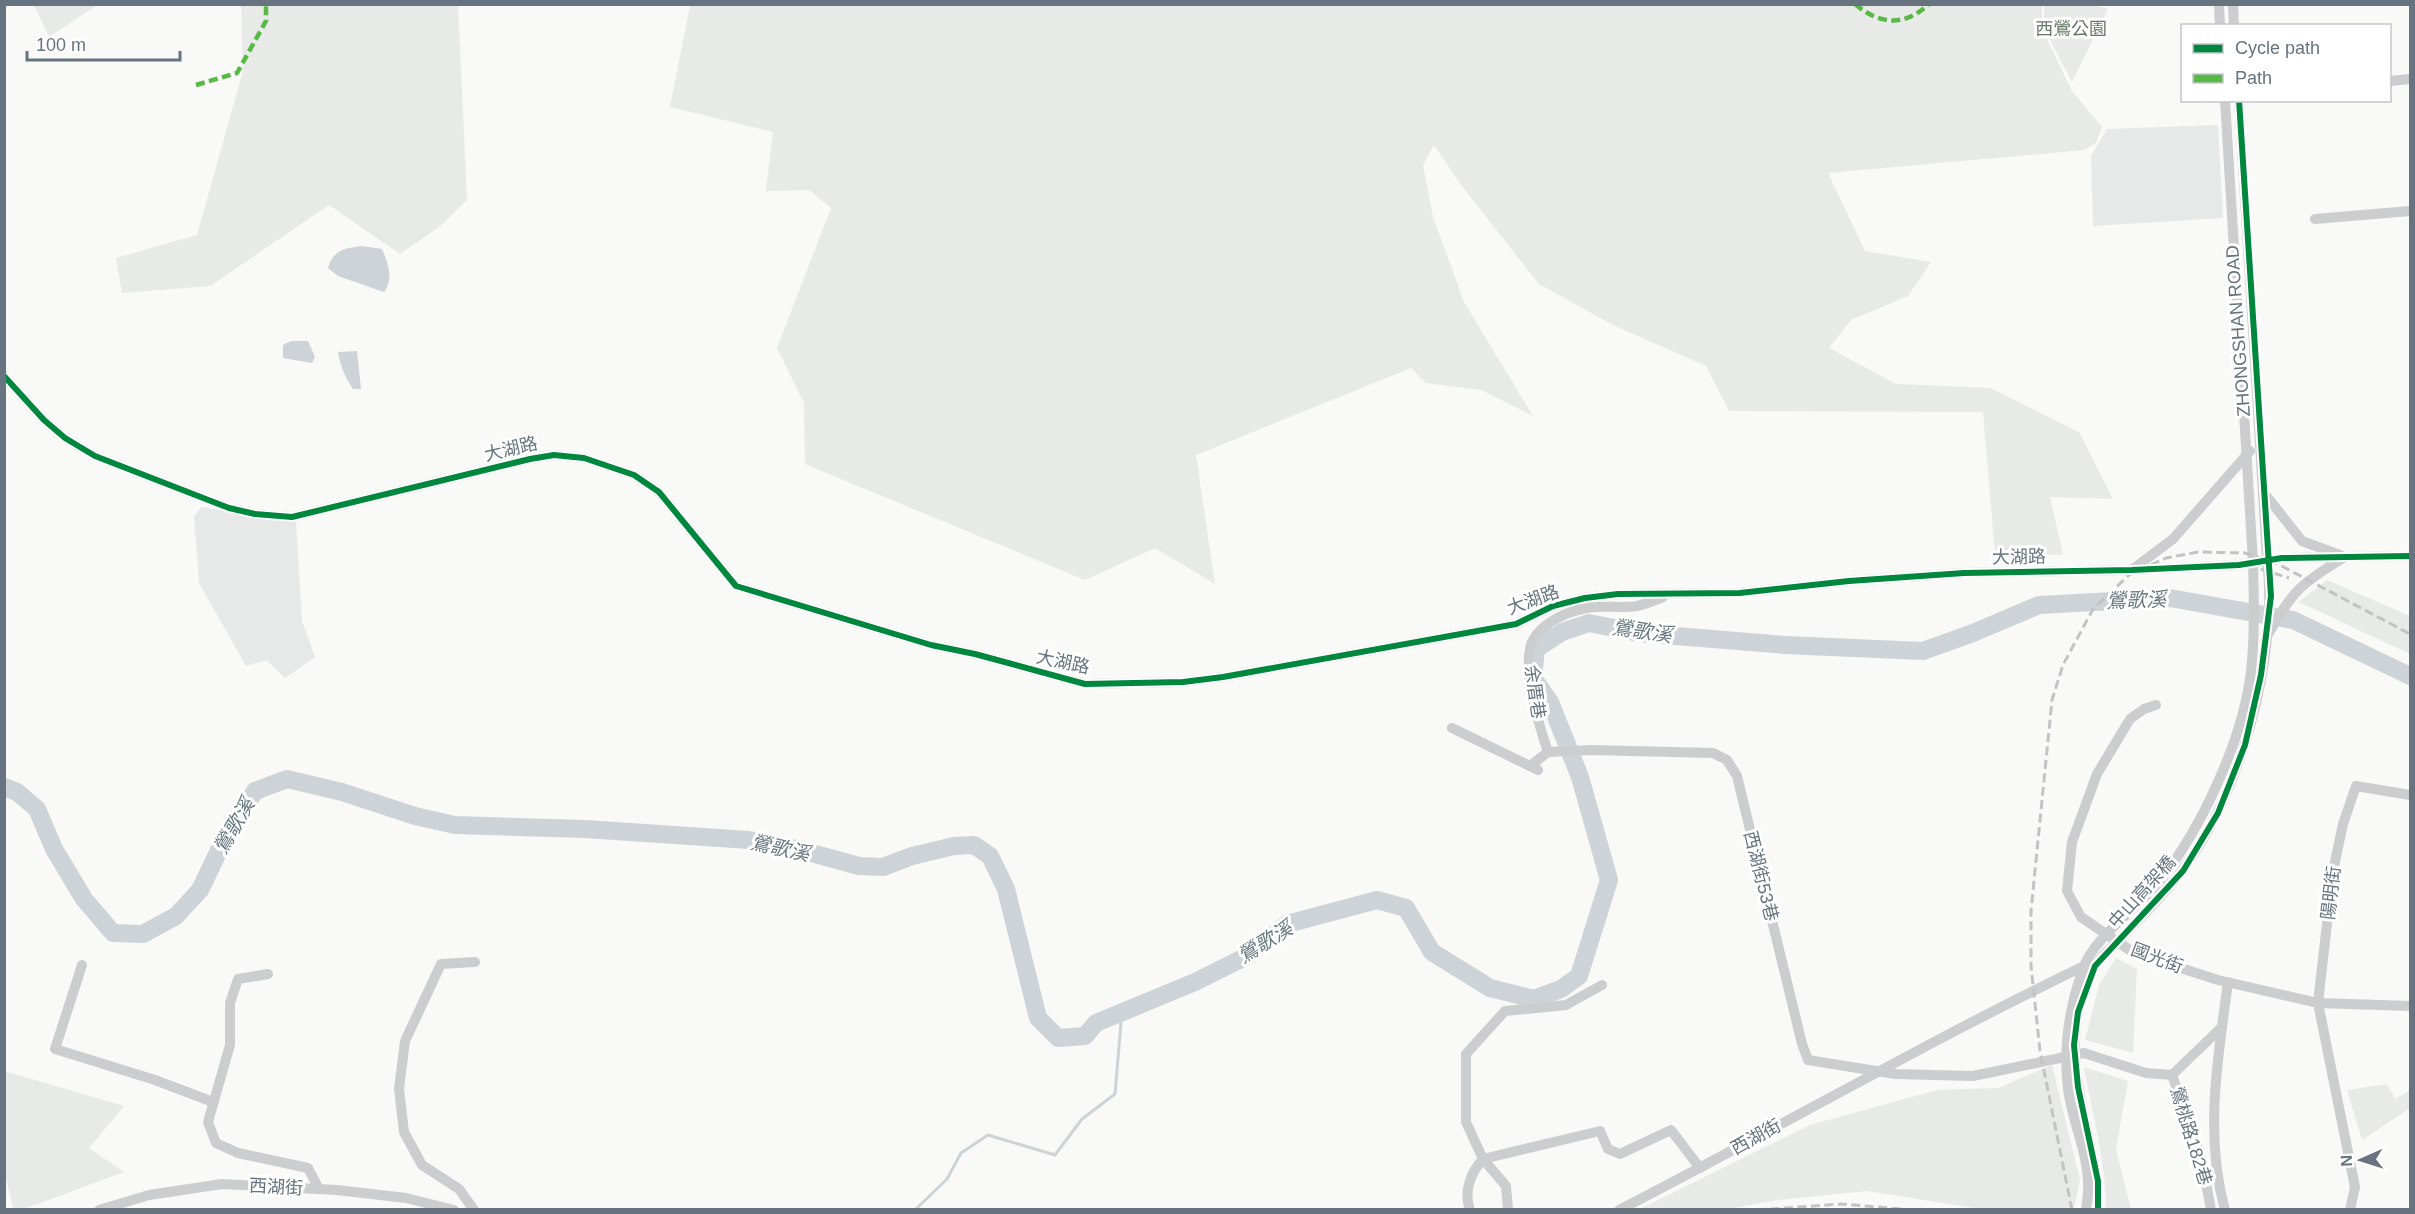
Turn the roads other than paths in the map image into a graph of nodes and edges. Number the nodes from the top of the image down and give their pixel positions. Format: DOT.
graph roads {
  1 [pos="2219,4"];
  2 [pos="2233,4"];
  3 [pos="2220,24"];
  4 [pos="2234,24"];
  5 [pos="2410,79"];
  6 [pos="2391,81"];
  7 [pos="2225,102"];
  8 [pos="2239,102"];
  9 [pos="2410,211"];
  10 [pos="2315,219"];
  11 [pos="4,376"];
  12 [pos="2261,446"];
  13 [pos="2246,453"];
  14 [pos="2264,492"];
  15 [pos="2410,556"];
  16 [pos="2346,557"];
  17 [pos="2267,559"];
  18 [pos="2253,562"];
  19 [pos="2132,570"];
  20 [pos="1672,593"];
  21 [pos="2265,641"];
  22 [pos="2156,705"];
  23 [pos="1452,728"];
  24 [pos="1549,752"];
  25 [pos="2410,795"];
  26 [pos="475,962"];
  27 [pos="82,965"];
  28 [pos="2089,966"];
  29 [pos="268,974"];
  30 [pos="2228,982"];
  31 [pos="1602,985"];
  32 [pos="2319,1003"];
  33 [pos="2410,1006"];
  34 [pos="2222,1027"];
  35 [pos="1892,1063"];
  36 [pos="1877,1071"];
  37 [pos="2172,1075"];
  38 [pos="213,1102"];
  39 [pos="1483,1159"];
  40 [pos="1700,1168"];
  41 [pos="319,1189"];
  42 [pos="99,1209"];
  43 [pos="454,1209"];
  44 [pos="474,1209"];
  45 [pos="1470,1209"];
  46 [pos="1508,1209"];
  47 [pos="1619,1209"];
  48 [pos="2086,1209"];
  49 [pos="2098,1209"];
  50 [pos="2211,1209"];
  51 [pos="2224,1209"];
  52 [pos="2350,1209"];
  1 -- 3 [label="street"];
  2 -- 4 [label="street"];
  5 -- 6 [label="street"];
  7 -- 13 [label="street, ZHONGSHAN ROAD"];
  8 -- 12 [label="street, ZHONGSHAN ROAD"];
  9 -- 10 [label="street"];
  11 -- 20 [label="street, 大湖路"];
  12 -- 13 [label="street"];
  12 -- 14 [label="street, ZHONGSHAN ROAD"];
  13 -- 18 [label="street, ZHONGSHAN ROAD"];
  13 -- 19 [label="street"];
  14 -- 16 [label="street"];
  14 -- 17 [label="street, ZHONGSHAN ROAD"];
  15 -- 16 [label="street, 大湖路"];
  16 -- 17 [label="street, 大湖路"];
  16 -- 21 [label="street, bridge"];
  17 -- 18 [label="street, 大湖路"];
  17 -- 21 [label="street, 中山高架橋, bridge"];
  18 -- 19 [label="street, 大湖路"];
  18 -- 28 [label="street, 中山高架橋, bridge"];
  19 -- 20 [label="street, 大湖路"];
  20 -- 24 [label="street, 余厝巷"];
  21 -- 28 [label="street, 中山高架橋, bridge"];
  22 -- 30 [label="street, 國光街"];
  23 -- 24 [label="street"];
  24 -- 36 [label="street, 西湖街53巷"];
  25 -- 32 [label="street, 陽明街"];
  26 -- 44 [label="street"];
  27 -- 38 [label="street"];
  28 -- 35 [label="street, 中山高架橋"];
  28 -- 48 [label="street, 中山高架橋, bridge"];
  28 -- 49 [label="street, 中山高架橋, bridge"];
  29 -- 38 [label="street"];
  30 -- 32 [label="street, 國光街"];
  30 -- 34 [label="street"];
  31 -- 39 [label="street"];
  32 -- 33 [label="street, 國光街"];
  32 -- 52 [label="street, 陽明街"];
  34 -- 37 [label="street"];
  34 -- 51 [label="street"];
  35 -- 36 [label="street, 西湖街"];
  36 -- 37 [label="street, 鶯桃路182巷"];
  36 -- 40 [label="street, 西湖街"];
  37 -- 50 [label="street, 鶯桃路182巷"];
  38 -- 41 [label="street"];
  39 -- 40 [label="street"];
  39 -- 45 [label="street"];
  39 -- 46 [label="street"];
  40 -- 47 [label="street, 西湖街"];
  41 -- 42 [label="street, 西湖街"];
  41 -- 43 [label="street, 西湖街"];
}
